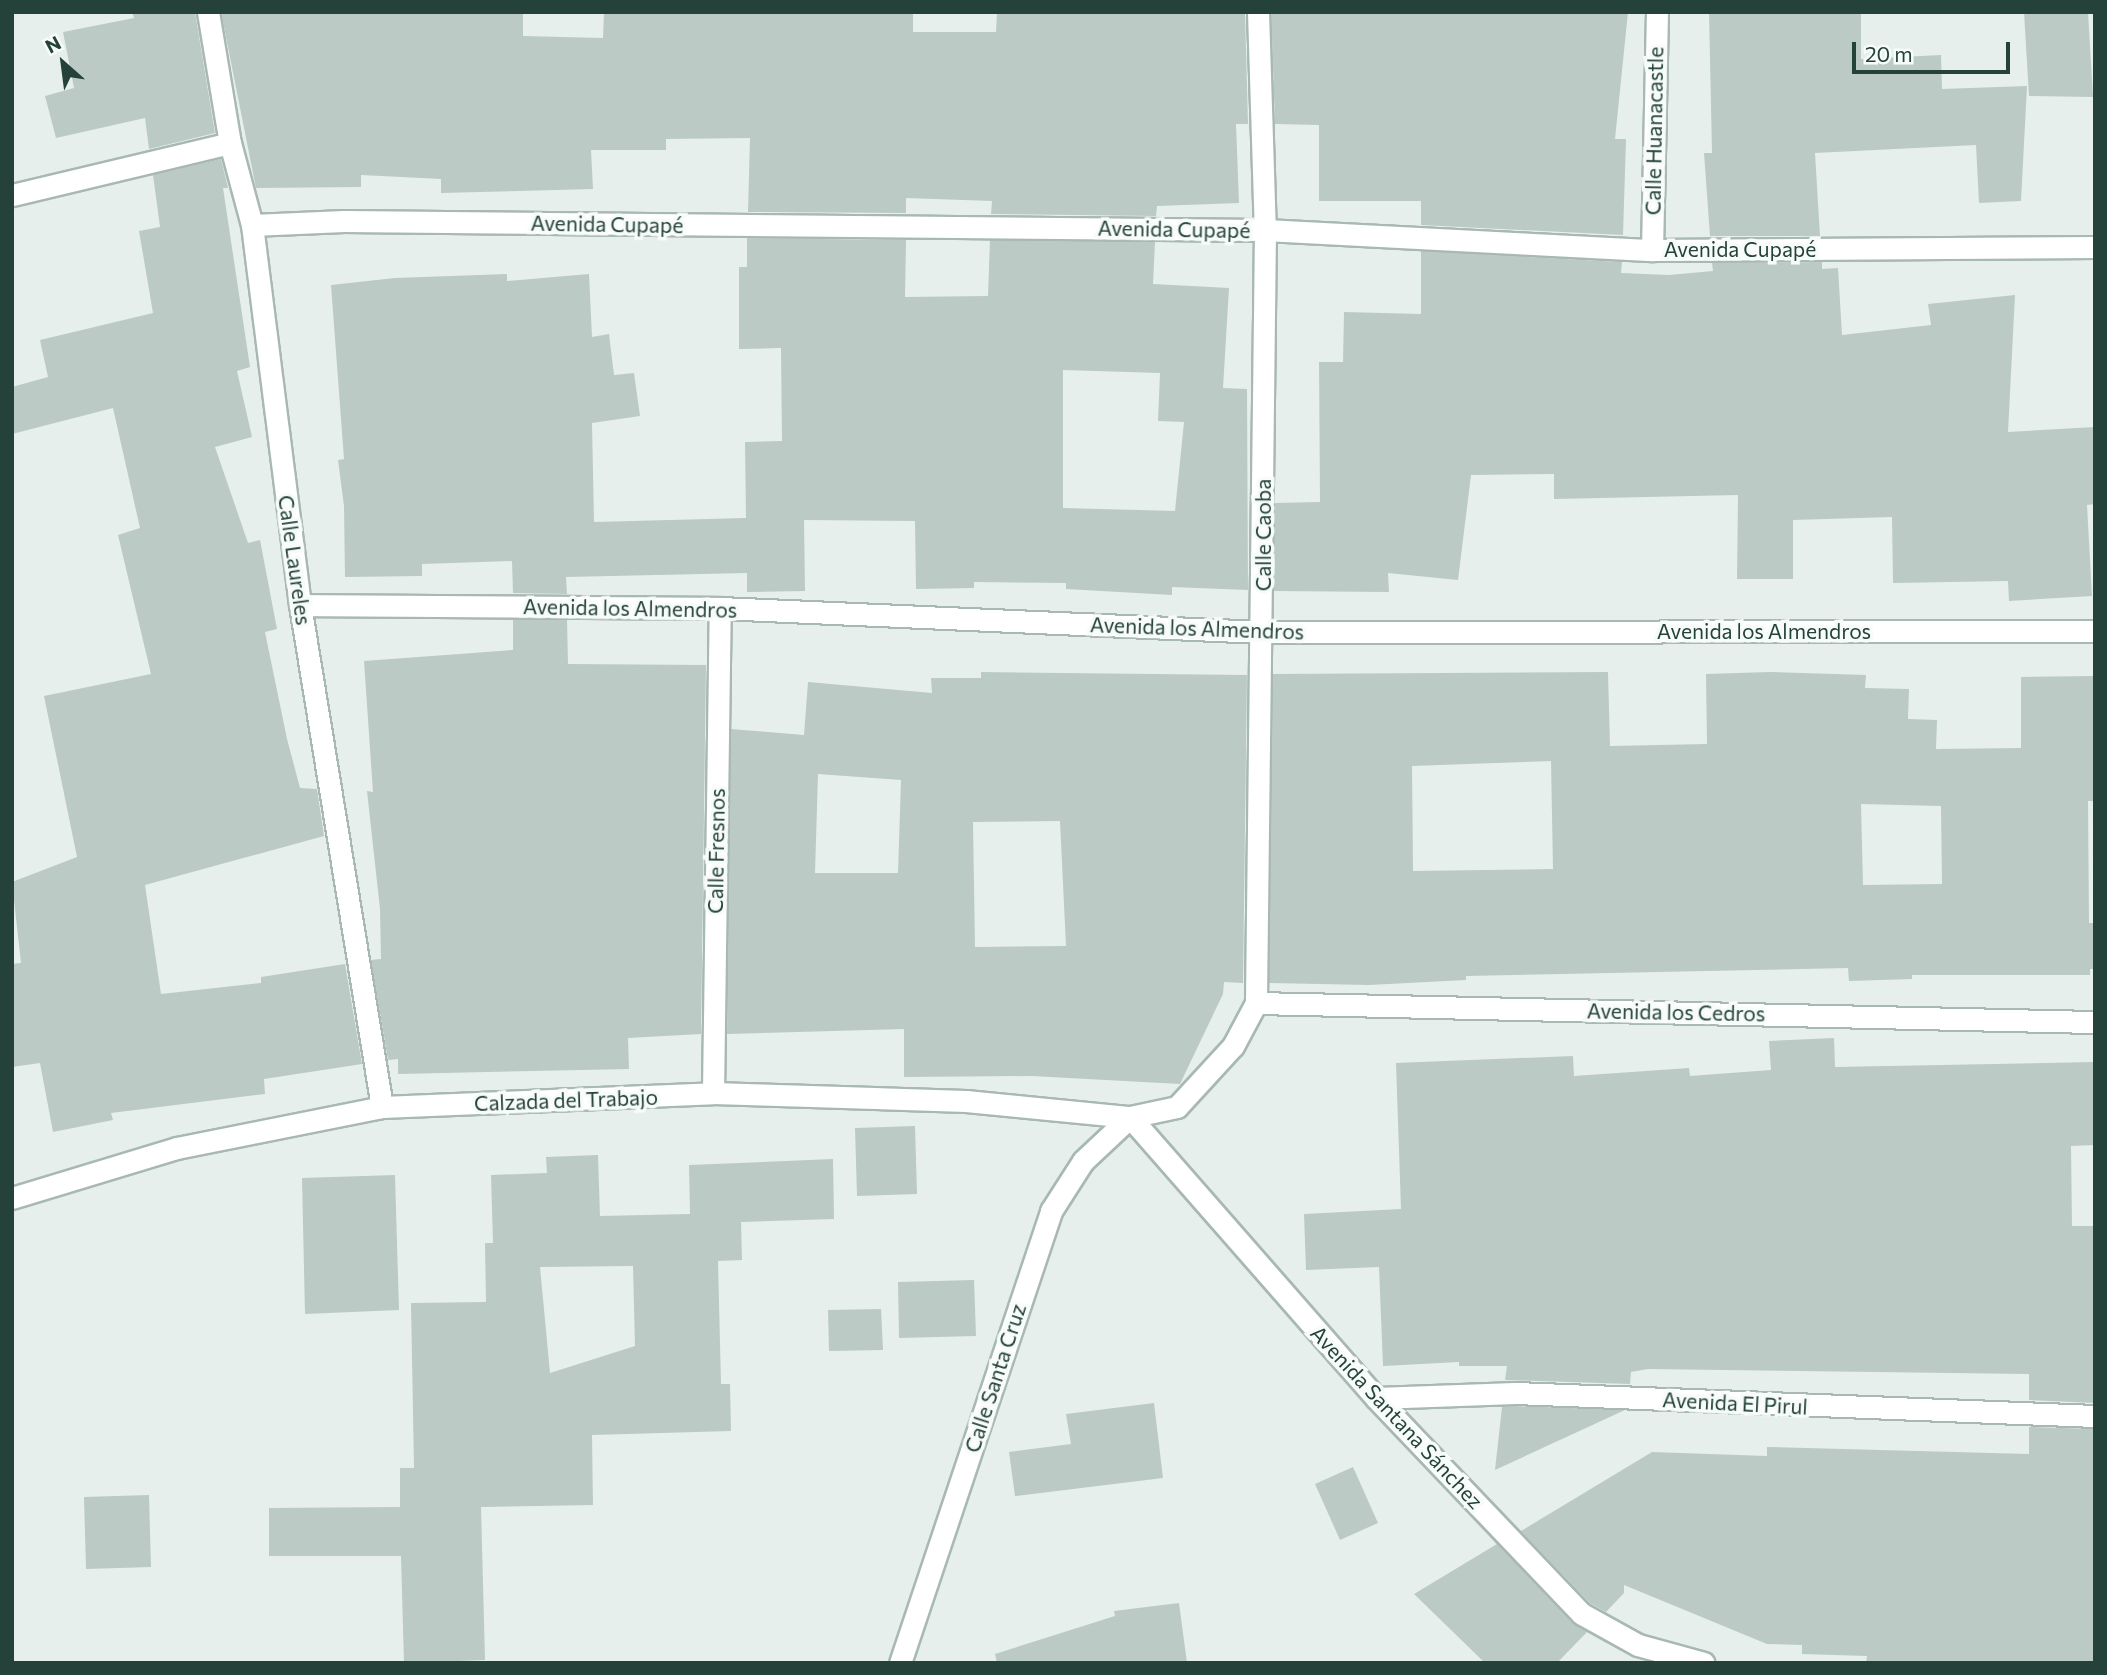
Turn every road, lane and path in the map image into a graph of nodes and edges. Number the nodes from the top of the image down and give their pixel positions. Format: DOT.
graph roads {
  1 [pos="208,12"];
  2 [pos="1258,12"];
  3 [pos="1657,12"];
  4 [pos="230,143"];
  5 [pos="12,195"];
  6 [pos="252,225"];
  7 [pos="1265,230"];
  8 [pos="2095,247"];
  9 [pos="1652,250"];
  10 [pos="300,605"];
  11 [pos="720,608"];
  12 [pos="2095,631"];
  13 [pos="1262,632"];
  14 [pos="1256,1003"];
  15 [pos="2095,1022"];
  16 [pos="713,1093"];
  17 [pos="382,1108"];
  18 [pos="1130,1117"];
  19 [pos="12,1198"];
  20 [pos="1376,1398"];
  21 [pos="2095,1416"];
  22 [pos="900,1663"];
  23 [pos="1704,1663"];
  1 -- 4 [label="street, Calle Laureles"];
  2 -- 7 [label="street, Calle Caoba"];
  3 -- 9 [label="street, Calle Huanacastle"];
  4 -- 5 [label="street"];
  4 -- 6 [label="street, Calle Laureles"];
  6 -- 7 [label="street, Avenida Cupapé"];
  6 -- 10 [label="street, Calle Laureles"];
  7 -- 9 [label="street, Avenida Cupapé"];
  7 -- 13 [label="street, Calle Caoba"];
  8 -- 9 [label="street, Avenida Cupapé"];
  10 -- 11 [label="street, Avenida los Almendros"];
  10 -- 17 [label="street, Calle Laureles"];
  11 -- 13 [label="street, Avenida los Almendros"];
  11 -- 16 [label="street, Calle Fresnos"];
  12 -- 13 [label="street, Avenida los Almendros"];
  13 -- 14 [label="street, Calle Caoba"];
  14 -- 15 [label="street, Avenida los Cedros"];
  14 -- 18 [label="street, Calle Caoba"];
  16 -- 17 [label="street, Calzada del Trabajo"];
  16 -- 18 [label="street, Calzada del Trabajo"];
  17 -- 19 [label="street, Calzada del Trabajo"];
  18 -- 20 [label="street, Avenida Santana Sánchez"];
  18 -- 22 [label="street, Calle Santa Cruz"];
  20 -- 21 [label="street, Avenida El Pirul"];
  20 -- 23 [label="street, Avenida Santana Sánchez"];
}
